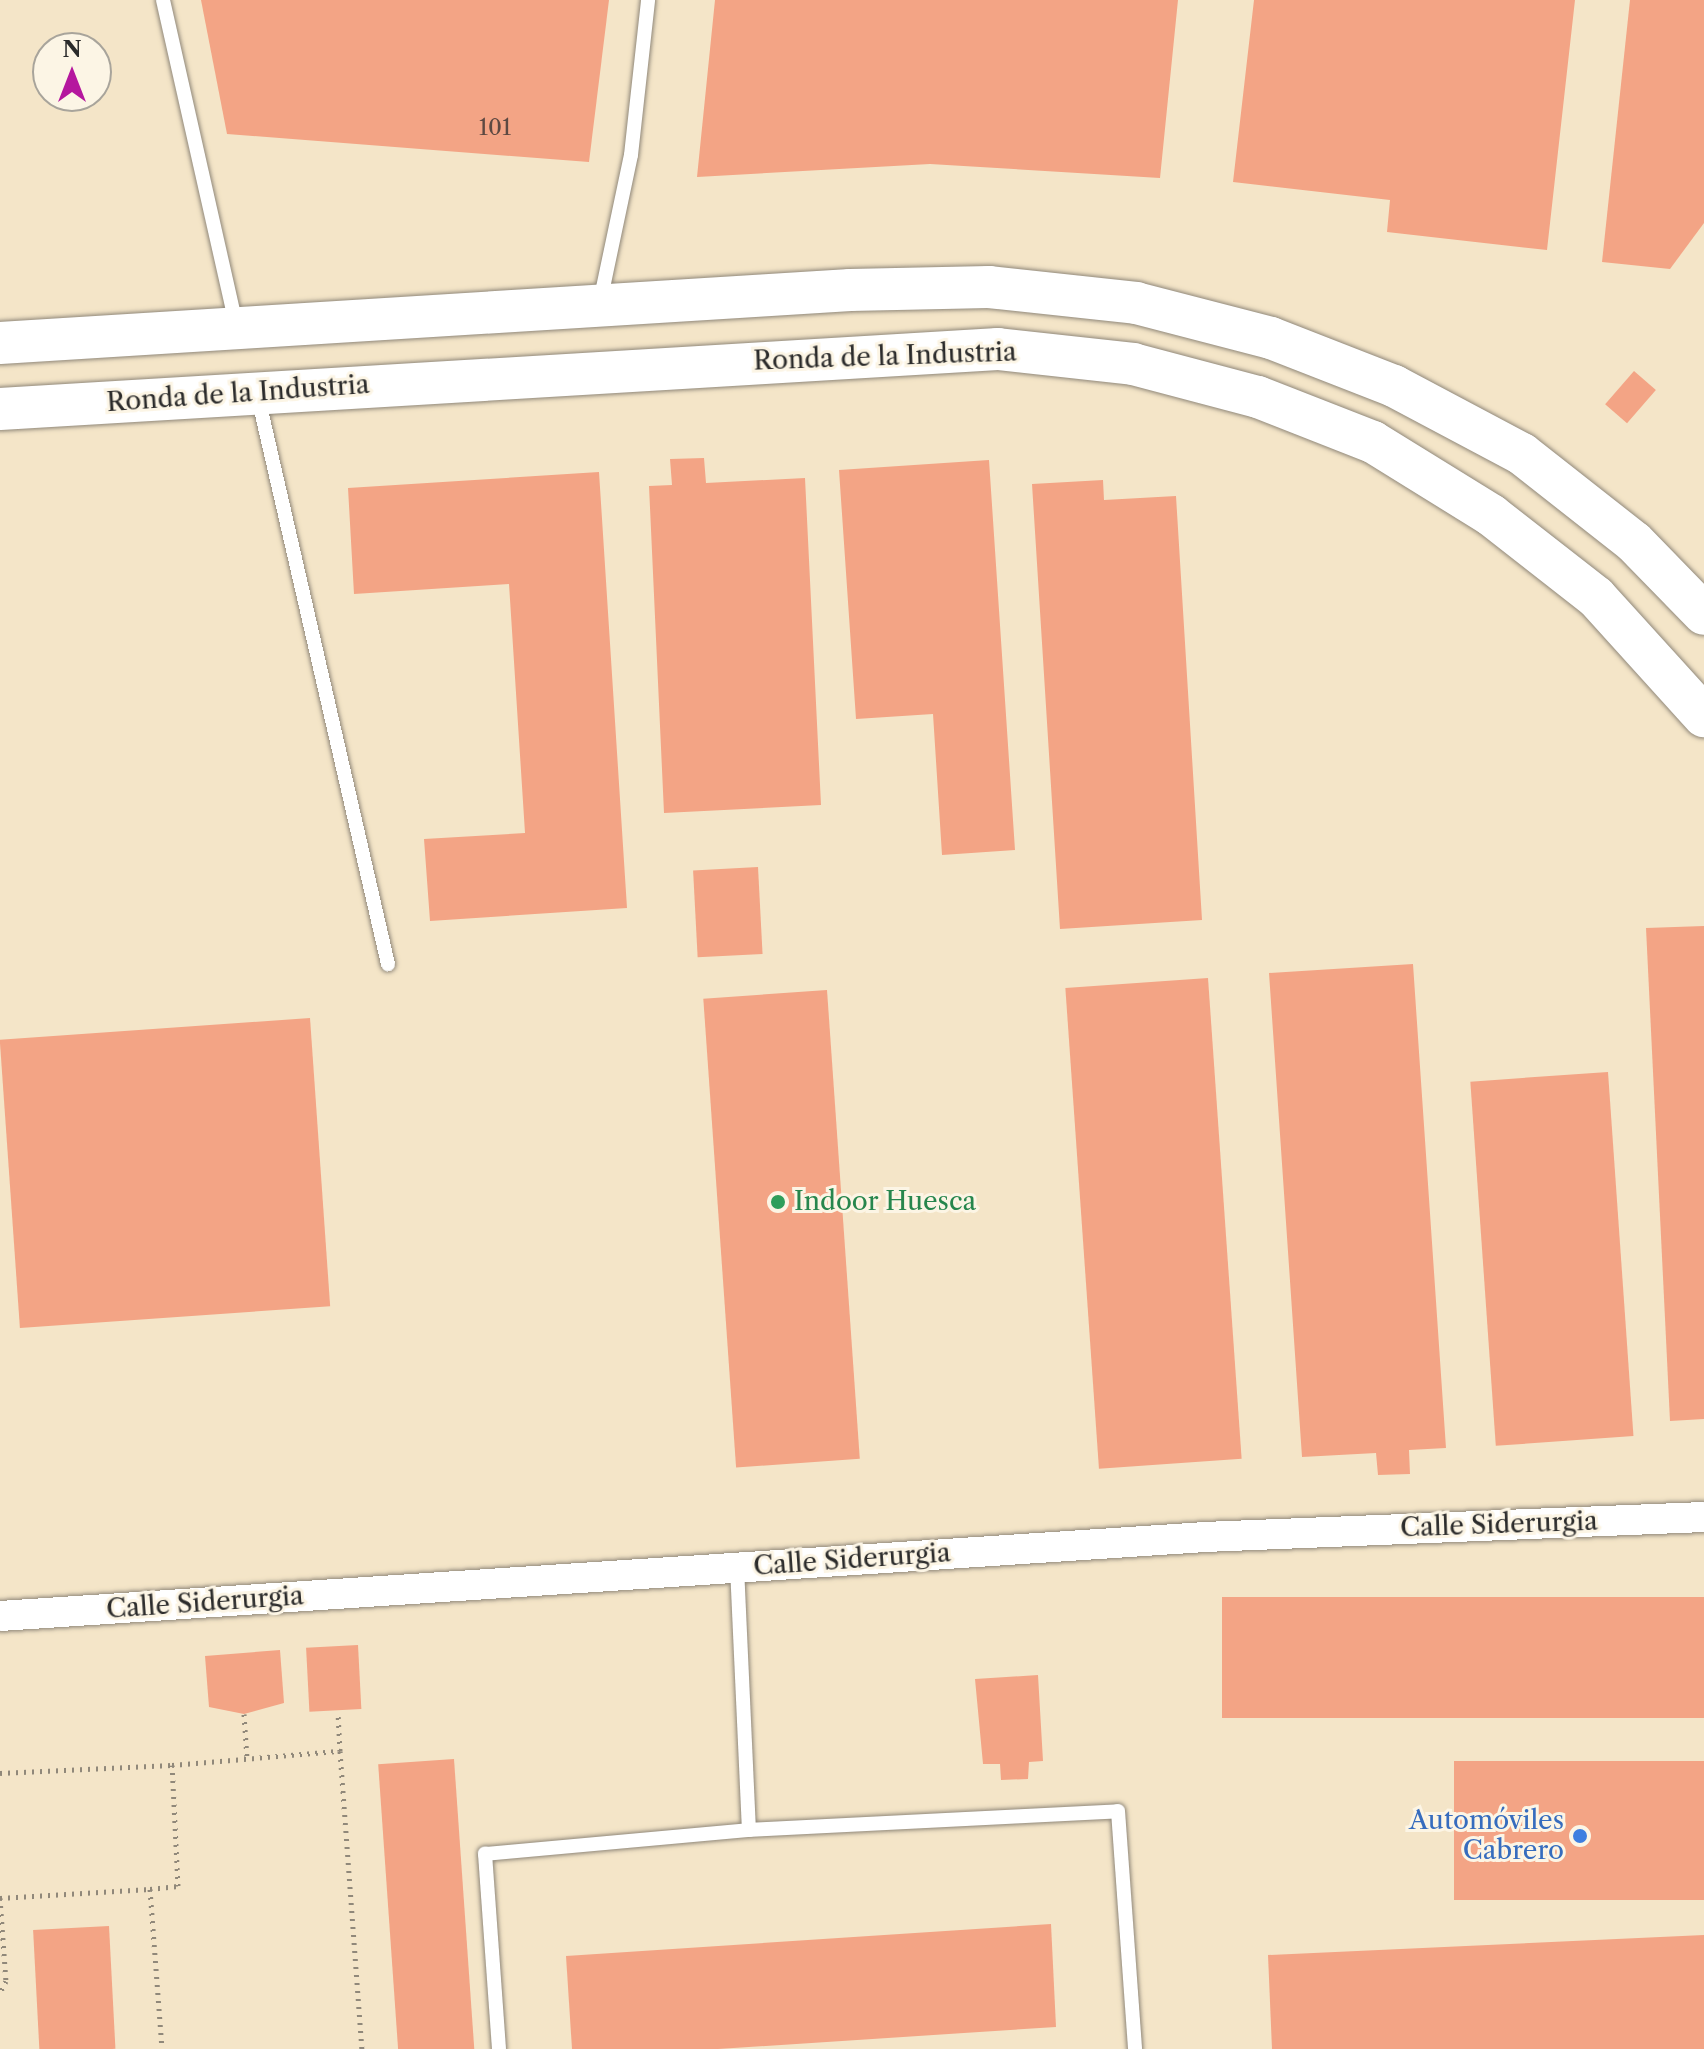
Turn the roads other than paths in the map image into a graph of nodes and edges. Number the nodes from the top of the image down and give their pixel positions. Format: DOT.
graph roads {
  1 [pos="163,0"];
  2 [pos="648,0"];
  3 [pos="599,306"];
  4 [pos="237,329"];
  5 [pos="0,343"];
  6 [pos="257,393"];
  7 [pos="0,409"];
  8 [pos="1704,614"];
  9 [pos="1704,716"];
  10 [pos="388,964"];
  11 [pos="1704,1517"];
  12 [pos="737,1567"];
  13 [pos="0,1616"];
  14 [pos="749,1830"];
  15 [pos="499,2049"];
  16 [pos="1135,2049"];
  1 -- 4 [label="lane"];
  2 -- 3 [label="lane"];
  3 -- 4 [label="street"];
  3 -- 8 [label="street"];
  4 -- 5 [label="street"];
  6 -- 7 [label="street, Ronda de la Industria"];
  6 -- 9 [label="street, Ronda de la Industria"];
  6 -- 10 [label="lane"];
  11 -- 12 [label="street, Calle Siderurgia"];
  12 -- 13 [label="street, Calle Siderurgia"];
  12 -- 14 [label="lane"];
  14 -- 15 [label="lane"];
  14 -- 16 [label="lane"];
}
